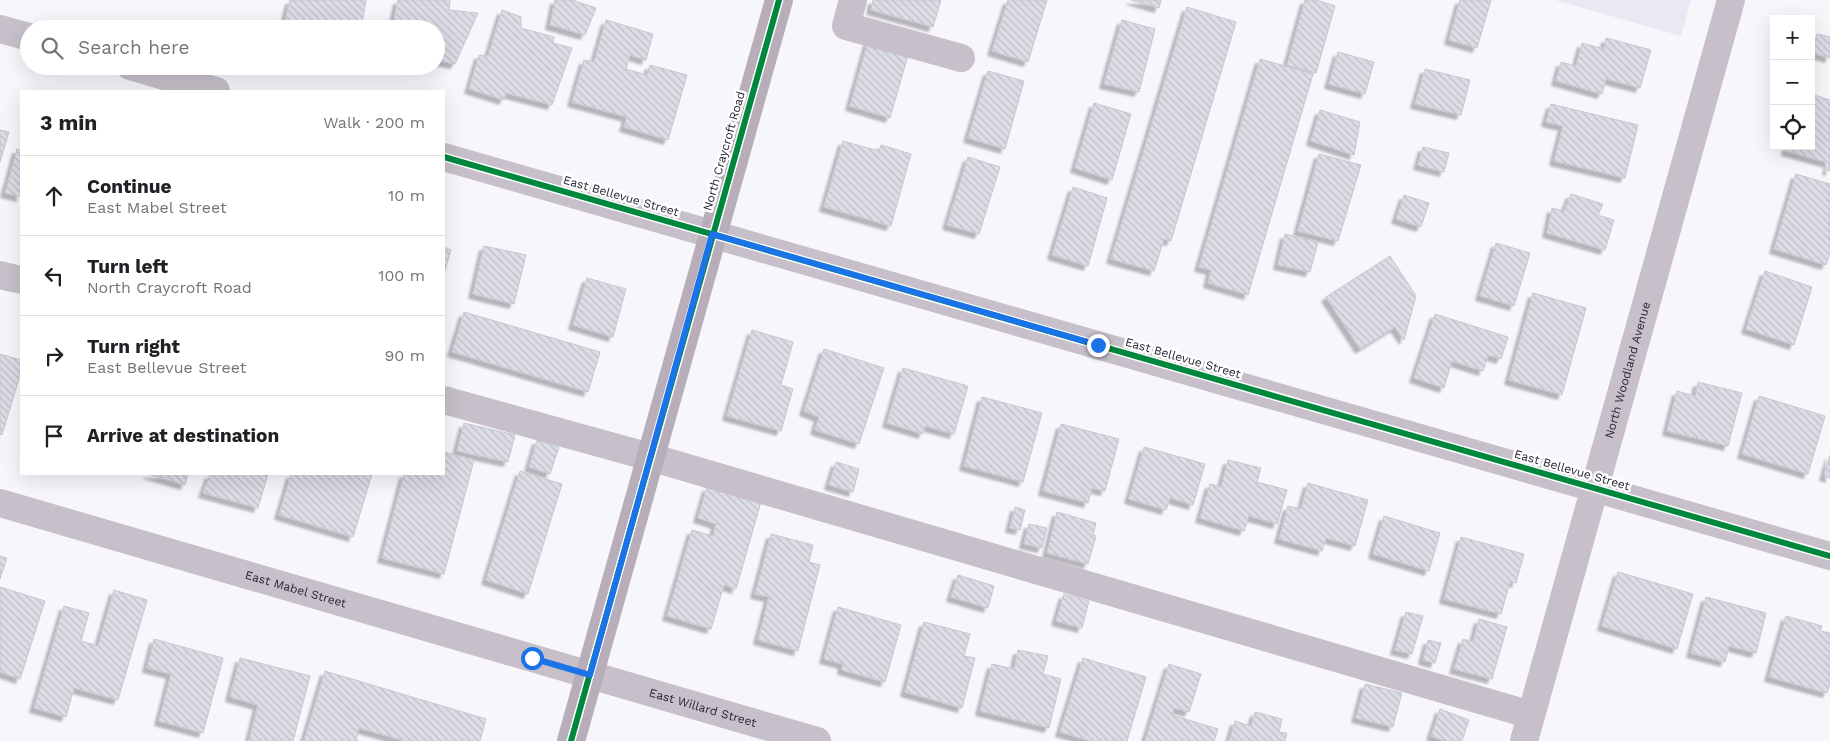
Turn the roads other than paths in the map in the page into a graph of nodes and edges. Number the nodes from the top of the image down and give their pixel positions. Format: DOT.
graph roads {
  1 [pos="778,0"];
  2 [pos="853,0"];
  3 [pos="1732,0"];
  4 [pos="0,29"];
  5 [pos="20,35"];
  6 [pos="961,58"];
  7 [pos="161,75"];
  8 [pos="213,90"];
  9 [pos="445,157"];
  10 [pos="712,234"];
  11 [pos="0,274"];
  12 [pos="20,280"];
  13 [pos="445,400"];
  14 [pos="650,458"];
  15 [pos="1594,488"];
  16 [pos="0,503"];
  17 [pos="1830,556"];
  18 [pos="590,675"];
  19 [pos="1531,715"];
  20 [pos="572,741"];
  21 [pos="817,741"];
  22 [pos="1524,741"];
  1 -- 10 [label="main road, North Craycroft Road"];
  2 -- 6 [label="street"];
  3 -- 15 [label="street, North Woodland Avenue"];
  4 -- 5 [label="street"];
  7 -- 8 [label="street"];
  9 -- 10 [label="street, East Bellevue Street"];
  10 -- 14 [label="main road, North Craycroft Road"];
  10 -- 15 [label="street, East Bellevue Street"];
  11 -- 12 [label="street"];
  13 -- 14 [label="street"];
  14 -- 18 [label="main road, North Craycroft Road"];
  14 -- 19 [label="street"];
  15 -- 17 [label="street, East Bellevue Street"];
  15 -- 19 [label="street, North Woodland Avenue"];
  16 -- 18 [label="street, East Mabel Street"];
  18 -- 20 [label="main road, North Craycroft Road"];
  18 -- 21 [label="street, East Willard Street"];
  19 -- 22 [label="street, North Woodland Avenue"];
}
